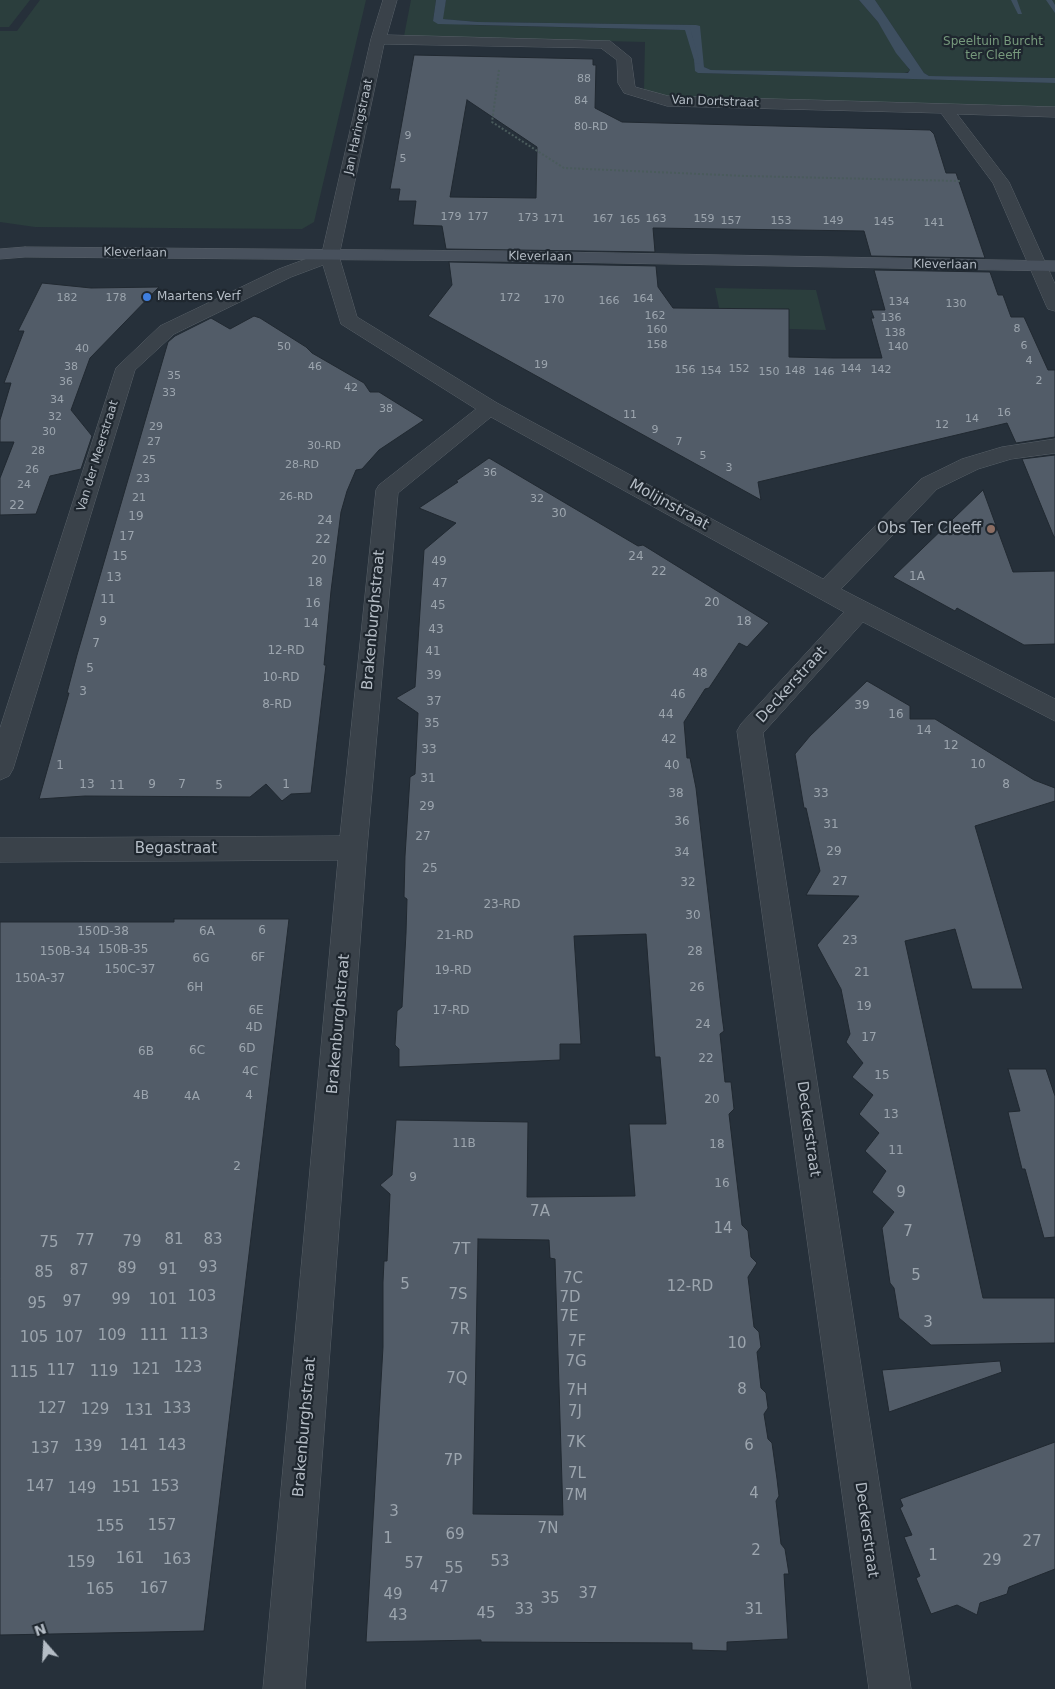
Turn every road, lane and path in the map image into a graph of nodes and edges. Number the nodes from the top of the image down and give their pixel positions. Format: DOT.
graph roads {
  1 [pos="390,0"];
  2 [pos="378,39"];
  3 [pos="503,42"];
  4 [pos="946,110"];
  5 [pos="1055,112"];
  6 [pos="1001,182"];
  7 [pos="0,247"];
  8 [pos="25,252"];
  9 [pos="0,254"];
  10 [pos="330,256"];
  11 [pos="1046,266"];
  12 [pos="1055,305"];
  13 [pos="490,408"];
  14 [pos="1055,446"];
  15 [pos="826,591"];
  16 [pos="860,610"];
  17 [pos="1055,711"];
  18 [pos="0,769"];
  19 [pos="353,848"];
  20 [pos="0,850"];
  21 [pos="284,1689"];
  22 [pos="890,1689"];
  1 -- 2 [label="street, Jan Haringstraat"];
  2 -- 3 [label="street, Van Dortstraat"];
  2 -- 10 [label="street, Jan Haringstraat"];
  3 -- 4 [label="street, Van Dortstraat"];
  3 -- 6 [label="path"];
  4 -- 5 [label="street, Van Dortstraat"];
  4 -- 6 [label="street"];
  6 -- 11 [label="street"];
  7 -- 8 [label="main road, Kleverlaan"];
  8 -- 9 [label="main road, Kleverlaan"];
  8 -- 10 [label="main road, Kleverlaan"];
  10 -- 11 [label="main road, Kleverlaan"];
  10 -- 13 [label="street, Molijnstraat"];
  10 -- 18 [label="street, Van der Meerstraat"];
  11 -- 12 [label="street"];
  13 -- 15 [label="street, Molijnstraat"];
  13 -- 19 [label="street, Brakenburghstraat"];
  14 -- 15 [label="street"];
  15 -- 16 [label="street, Molijnstraat"];
  16 -- 17 [label="street, Molijnstraat"];
  16 -- 22 [label="street, Deckerstraat"];
  19 -- 20 [label="street, Begastraat"];
  19 -- 21 [label="street, Brakenburghstraat"];
}
